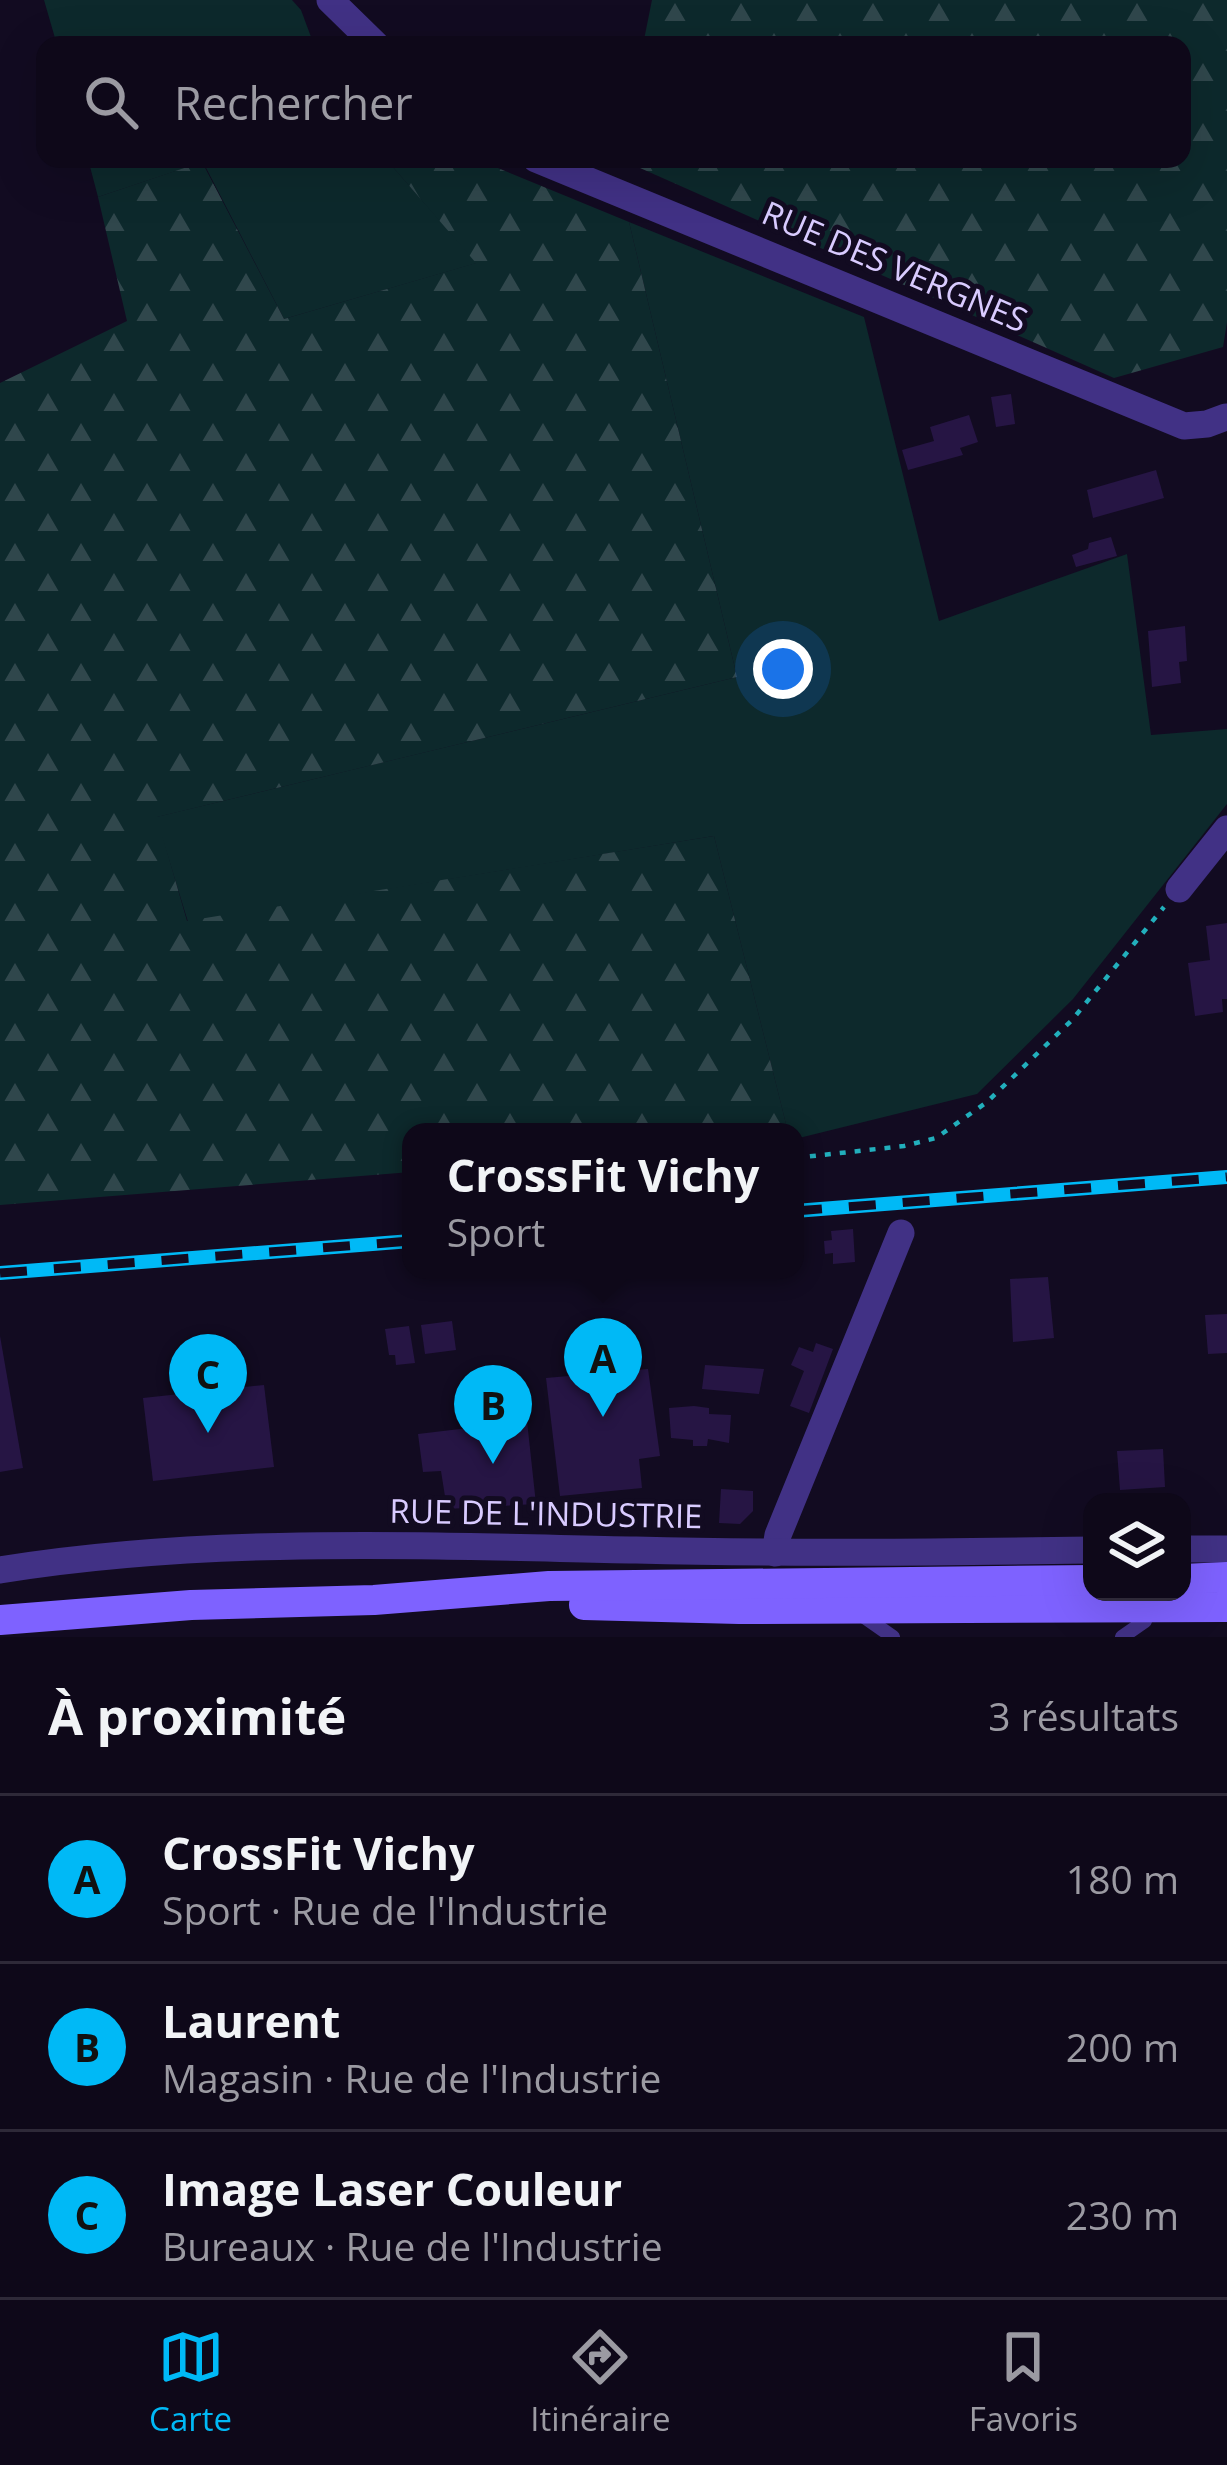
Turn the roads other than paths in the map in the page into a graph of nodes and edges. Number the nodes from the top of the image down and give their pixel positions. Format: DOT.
graph roads {
  1 [pos="330,0"];
  2 [pos="367,36"];
  3 [pos="559,168"];
  4 [pos="1226,417"];
  5 [pos="1227,829"];
  6 [pos="1180,889"];
  7 [pos="901,1233"];
  8 [pos="1191,1549"];
  9 [pos="1227,1549"];
  10 [pos="1083,1550"];
  11 [pos="775,1553"];
  12 [pos="0,1570"];
  13 [pos="1227,1576"];
  14 [pos="1191,1578"];
  15 [pos="1083,1580"];
  16 [pos="374,1600"];
  17 [pos="1227,1607"];
  18 [pos="854,1609"];
  19 [pos="1148,1610"];
  20 [pos="0,1620"];
  21 [pos="893,1637"];
  22 [pos="1122,1637"];
  1 -- 2 [label="street"];
  3 -- 4 [label="street, RUE DES VERGNES"];
  5 -- 6 [label="street"];
  7 -- 11 [label="street"];
  8 -- 9 [label="street"];
  10 -- 11 [label="street, RUE DE L'INDUSTRIE"];
  11 -- 12 [label="street, RUE DE L'INDUSTRIE"];
  13 -- 14 [label="main road"];
  15 -- 16 [label="main road, RUE DE L'INDUSTRIE"];
  16 -- 18 [label="main road, RUE DE L'INDUSTRIE"];
  16 -- 20 [label="main road, RUE DE L'INDUSTRIE"];
  17 -- 19 [label="main road, RUE DE L'INDUSTRIE"];
  18 -- 19 [label="main road, RUE DE L'INDUSTRIE"];
  18 -- 21 [label="lane"];
  19 -- 22 [label="lane"];
}
